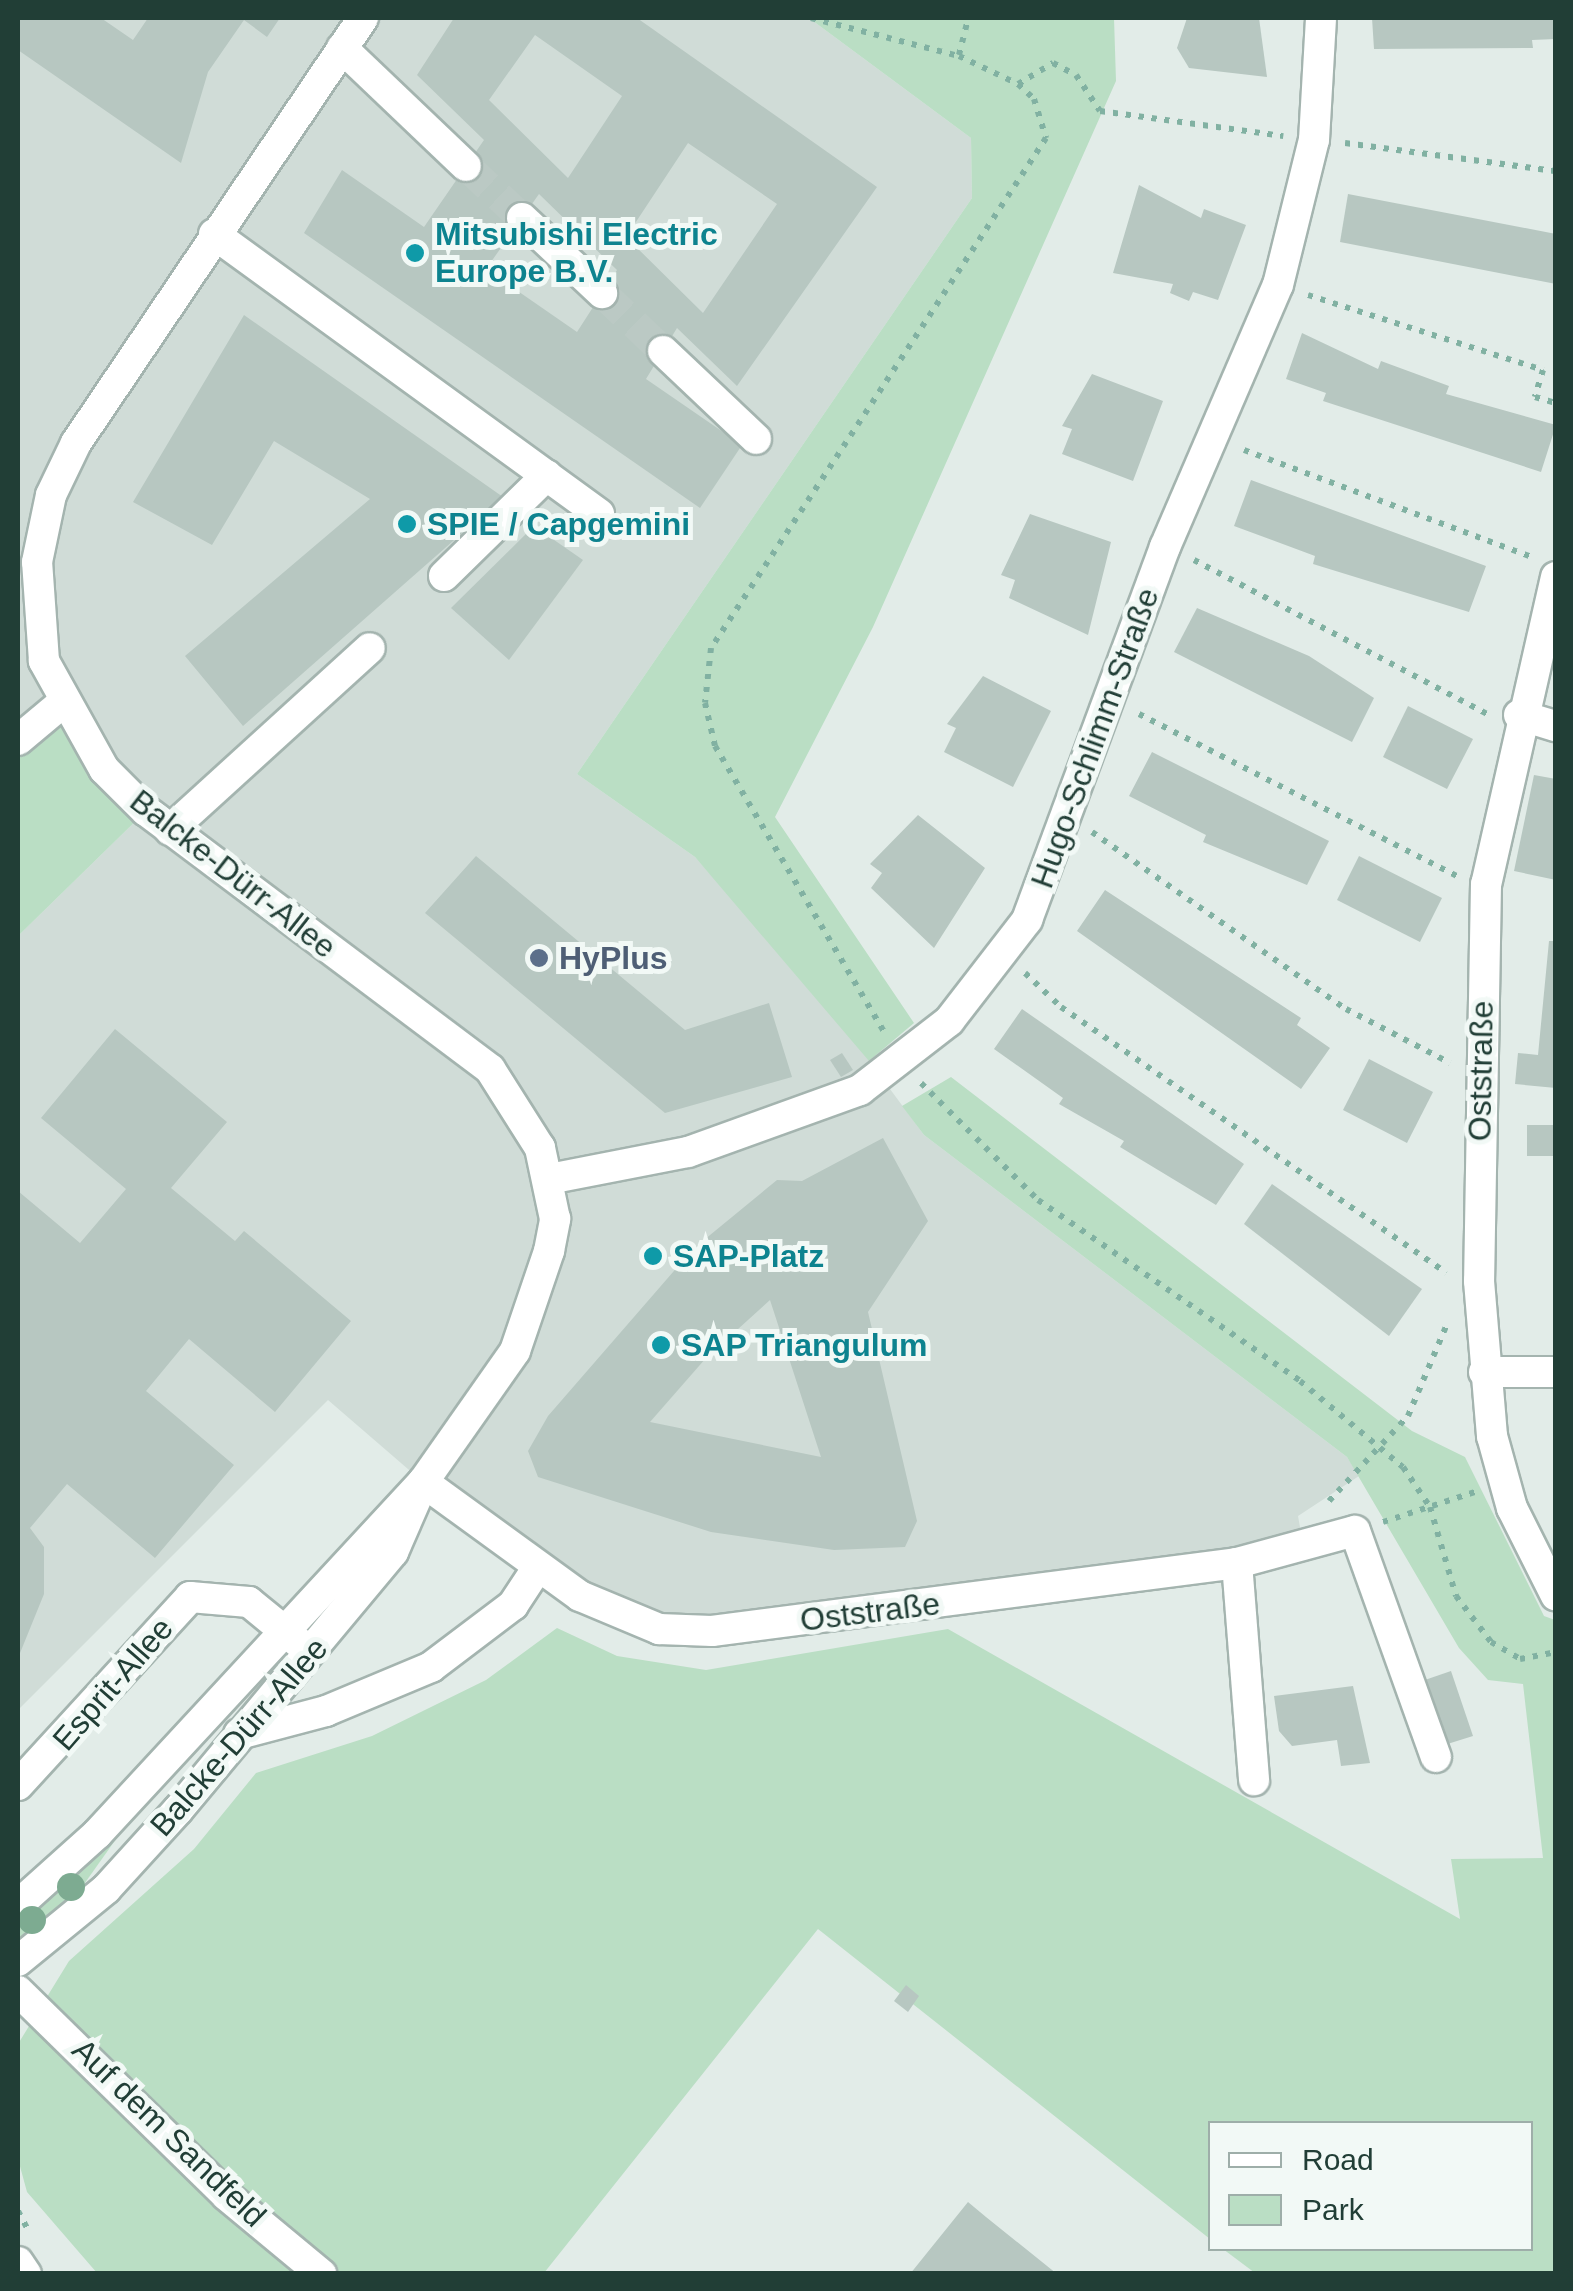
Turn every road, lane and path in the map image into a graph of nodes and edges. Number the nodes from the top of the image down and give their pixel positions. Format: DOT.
graph roads {
  1 [pos="363,18"];
  2 [pos="810,18"];
  3 [pos="968,18"];
  4 [pos="1322,18"];
  5 [pos="342,48"];
  6 [pos="959,56"];
  7 [pos="1018,84"];
  8 [pos="1328,141"];
  9 [pos="466,166"];
  10 [pos="1556,170"];
  11 [pos="522,218"];
  12 [pos="214,234"];
  13 [pos="602,293"];
  14 [pos="1303,294"];
  15 [pos="663,351"];
  16 [pos="1556,403"];
  17 [pos="756,439"];
  18 [pos="1234,444"];
  19 [pos="547,475"];
  20 [pos="600,514"];
  21 [pos="1188,557"];
  22 [pos="1546,568"];
  23 [pos="444,576"];
  24 [pos="370,648"];
  25 [pos="61,704"];
  26 [pos="1142,716"];
  27 [pos="1518,719"];
  28 [pos="1556,726"];
  29 [pos="18,740"];
  30 [pos="170,830"];
  31 [pos="1096,834"];
  32 [pos="1486,884"];
  33 [pos="1026,974"];
  34 [pos="902,1062"];
  35 [pos="1480,1068"];
  36 [pos="549,1179"];
  37 [pos="1469,1282"];
  38 [pos="1484,1372"];
  39 [pos="1556,1372"];
  40 [pos="1383,1450"];
  41 [pos="423,1482"];
  42 [pos="1505,1482"];
  43 [pos="1430,1507"];
  44 [pos="1355,1531"];
  45 [pos="1303,1544"];
  46 [pos="1237,1562"];
  47 [pos="538,1567"];
  48 [pos="1556,1596"];
  49 [pos="287,1630"];
  50 [pos="1556,1652"];
  51 [pos="310,1656"];
  52 [pos="238,1734"];
  53 [pos="1436,1758"];
  54 [pos="1254,1780"];
  55 [pos="18,1784"];
  56 [pos="18,1905"];
  57 [pos="18,1961"];
  58 [pos="18,1991"];
  59 [pos="18,2262"];
  60 [pos="26,2274"];
  61 [pos="321,2274"];
  1 -- 5 [label="street, Balcke-Dürr-Allee"];
  2 -- 6 [label="path"];
  3 -- 6 [label="path"];
  4 -- 8 [label="street, Hugo-Schlimm-Straße"];
  5 -- 9 [label="street"];
  5 -- 12 [label="street, Balcke-Dürr-Allee"];
  6 -- 7 [label="path"];
  7 -- 8 [label="path"];
  7 -- 34 [label="path"];
  8 -- 10 [label="path"];
  8 -- 34 [label="street, Hugo-Schlimm-Straße"];
  11 -- 13 [label="street"];
  12 -- 19 [label="street"];
  12 -- 25 [label="street, Balcke-Dürr-Allee"];
  14 -- 16 [label="path"];
  15 -- 17 [label="street"];
  18 -- 22 [label="path"];
  19 -- 20 [label="street"];
  19 -- 23 [label="street"];
  21 -- 27 [label="path"];
  22 -- 27 [label="street, Oststraße"];
  24 -- 30 [label="street"];
  25 -- 29 [label="street"];
  25 -- 30 [label="street, Balcke-Dürr-Allee"];
  26 -- 32 [label="path"];
  27 -- 28 [label="street"];
  27 -- 32 [label="street, Oststraße"];
  30 -- 36 [label="street, Balcke-Dürr-Allee"];
  31 -- 35 [label="path"];
  32 -- 35 [label="street, Oststraße"];
  33 -- 37 [label="path"];
  34 -- 36 [label="street, Hugo-Schlimm-Straße"];
  34 -- 40 [label="path"];
  35 -- 37 [label="street, Oststraße"];
  36 -- 41 [label="street, Balcke-Dürr-Allee"];
  37 -- 38 [label="street, Oststraße"];
  37 -- 40 [label="path"];
  38 -- 39 [label="street"];
  38 -- 42 [label="street, Oststraße"];
  40 -- 43 [label="path"];
  40 -- 45 [label="path"];
  41 -- 47 [label="street, Oststraße"];
  41 -- 49 [label="street, Balcke-Dürr-Allee"];
  41 -- 51 [label="street, Balcke-Dürr-Allee"];
  42 -- 43 [label="path"];
  42 -- 48 [label="street, Oststraße"];
  43 -- 44 [label="path"];
  43 -- 50 [label="path"];
  44 -- 45 [label="street, Oststraße"];
  44 -- 53 [label="street"];
  45 -- 46 [label="street, Oststraße"];
  46 -- 47 [label="street, Oststraße"];
  46 -- 54 [label="street"];
  47 -- 52 [label="street"];
  49 -- 51 [label="street, Esprit-Allee"];
  49 -- 55 [label="street, Esprit-Allee"];
  49 -- 56 [label="street, Balcke-Dürr-Allee"];
  51 -- 52 [label="street, Balcke-Dürr-Allee"];
  52 -- 57 [label="street, Balcke-Dürr-Allee"];
  58 -- 61 [label="street, Auf dem Sandfeld"];
  59 -- 60 [label="street"];
}
